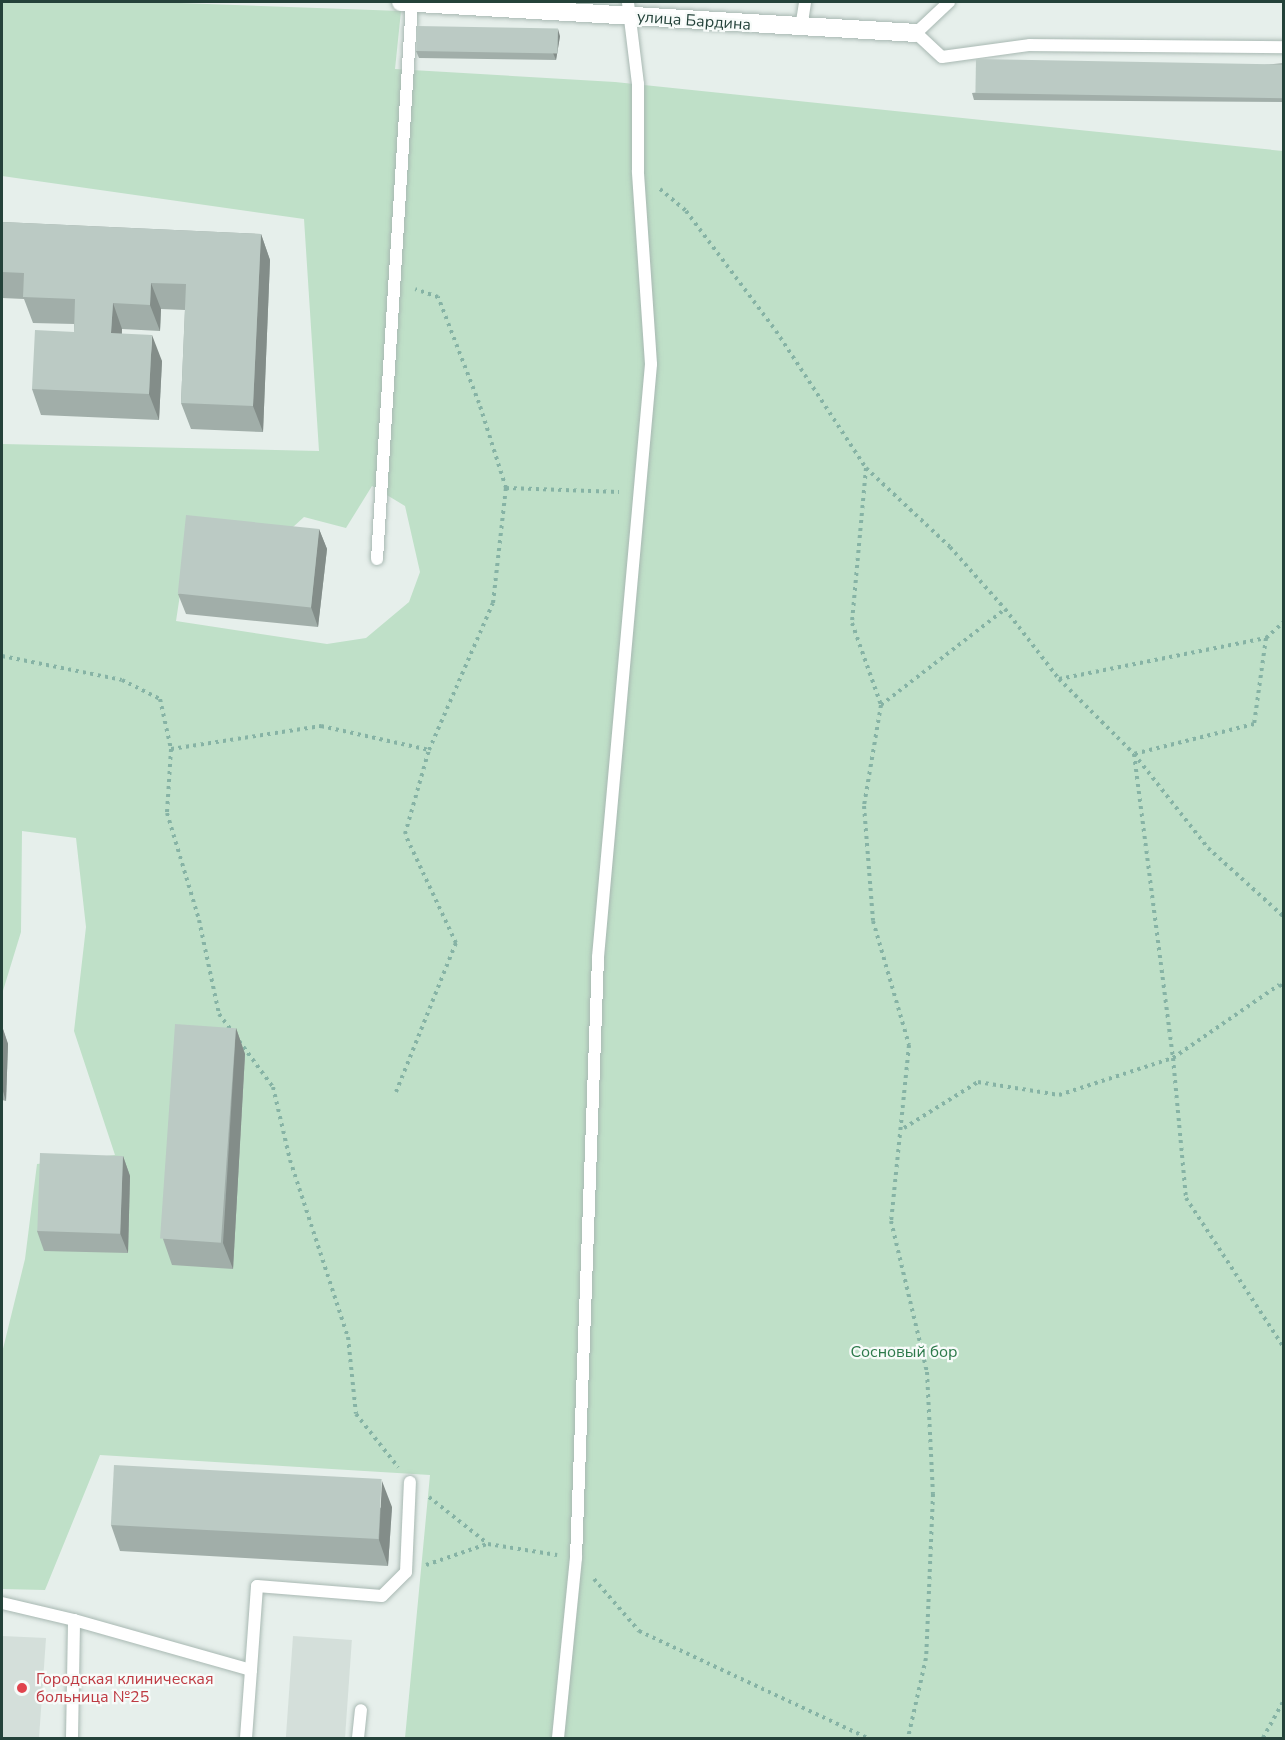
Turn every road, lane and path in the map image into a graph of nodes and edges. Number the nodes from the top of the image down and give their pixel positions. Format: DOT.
graph roads {
  1 [pos="401,2"];
  2 [pos="412,2"];
  3 [pos="804,2"];
  4 [pos="949,2"];
  5 [pos="627,9"];
  6 [pos="801,28"];
  7 [pos="916,33"];
  8 [pos="1284,47"];
  9 [pos="638,171"];
  10 [pos="395,281"];
  11 [pos="866,468"];
  12 [pos="506,488"];
  13 [pos="639,493"];
  14 [pos="376,559"];
  15 [pos="1005,609"];
  16 [pos="1284,622"];
  17 [pos="1266,638"];
  18 [pos="2,656"];
  19 [pos="1059,679"];
  20 [pos="881,705"];
  21 [pos="171,749"];
  22 [pos="429,750"];
  23 [pos="1134,754"];
  24 [pos="1284,917"];
  25 [pos="1284,987"];
  26 [pos="1173,1058"];
  27 [pos="396,1092"];
  28 [pos="903,1128"];
  29 [pos="1284,1348"];
  30 [pos="410,1482"];
  31 [pos="488,1544"];
  32 [pos="576,1558"];
  33 [pos="406,1572"];
  34 [pos="2,1603"];
  35 [pos="74,1620"];
  36 [pos="251,1670"];
  37 [pos="1284,1700"];
  38 [pos="361,1710"];
  39 [pos="72,1738"];
  40 [pos="246,1738"];
  41 [pos="358,1738"];
  42 [pos="558,1738"];
  43 [pos="867,1738"];
  44 [pos="908,1738"];
  45 [pos="1263,1738"];
  1 -- 2 [label="street, улица Бардина"];
  2 -- 5 [label="street, улица Бардина"];
  2 -- 10 [label="lane"];
  3 -- 6 [label="lane"];
  4 -- 7 [label="lane"];
  5 -- 6 [label="street, улица Бардина"];
  5 -- 9 [label="lane"];
  6 -- 7 [label="street, улица Бардина"];
  7 -- 8 [label="lane"];
  9 -- 11 [label="path"];
  9 -- 13 [label="lane"];
  10 -- 12 [label="path"];
  10 -- 14 [label="lane"];
  11 -- 15 [label="path"];
  11 -- 20 [label="path"];
  12 -- 13 [label="path"];
  12 -- 22 [label="path"];
  13 -- 32 [label="lane"];
  15 -- 19 [label="path"];
  15 -- 20 [label="path"];
  16 -- 17 [label="path"];
  17 -- 19 [label="path"];
  17 -- 23 [label="path"];
  18 -- 21 [label="path"];
  19 -- 23 [label="path"];
  20 -- 28 [label="path"];
  21 -- 22 [label="path"];
  21 -- 30 [label="path"];
  22 -- 27 [label="path"];
  23 -- 24 [label="path"];
  23 -- 26 [label="path"];
  25 -- 26 [label="path"];
  26 -- 28 [label="path"];
  26 -- 29 [label="path"];
  28 -- 44 [label="path"];
  30 -- 31 [label="path"];
  30 -- 33 [label="lane"];
  31 -- 32 [label="path"];
  31 -- 33 [label="path"];
  32 -- 42 [label="lane"];
  32 -- 43 [label="path"];
  33 -- 36 [label="lane"];
  34 -- 35 [label="lane"];
  35 -- 36 [label="lane"];
  35 -- 39 [label="lane"];
  36 -- 40 [label="lane"];
  37 -- 45 [label="path"];
  38 -- 41 [label="lane"];
}
